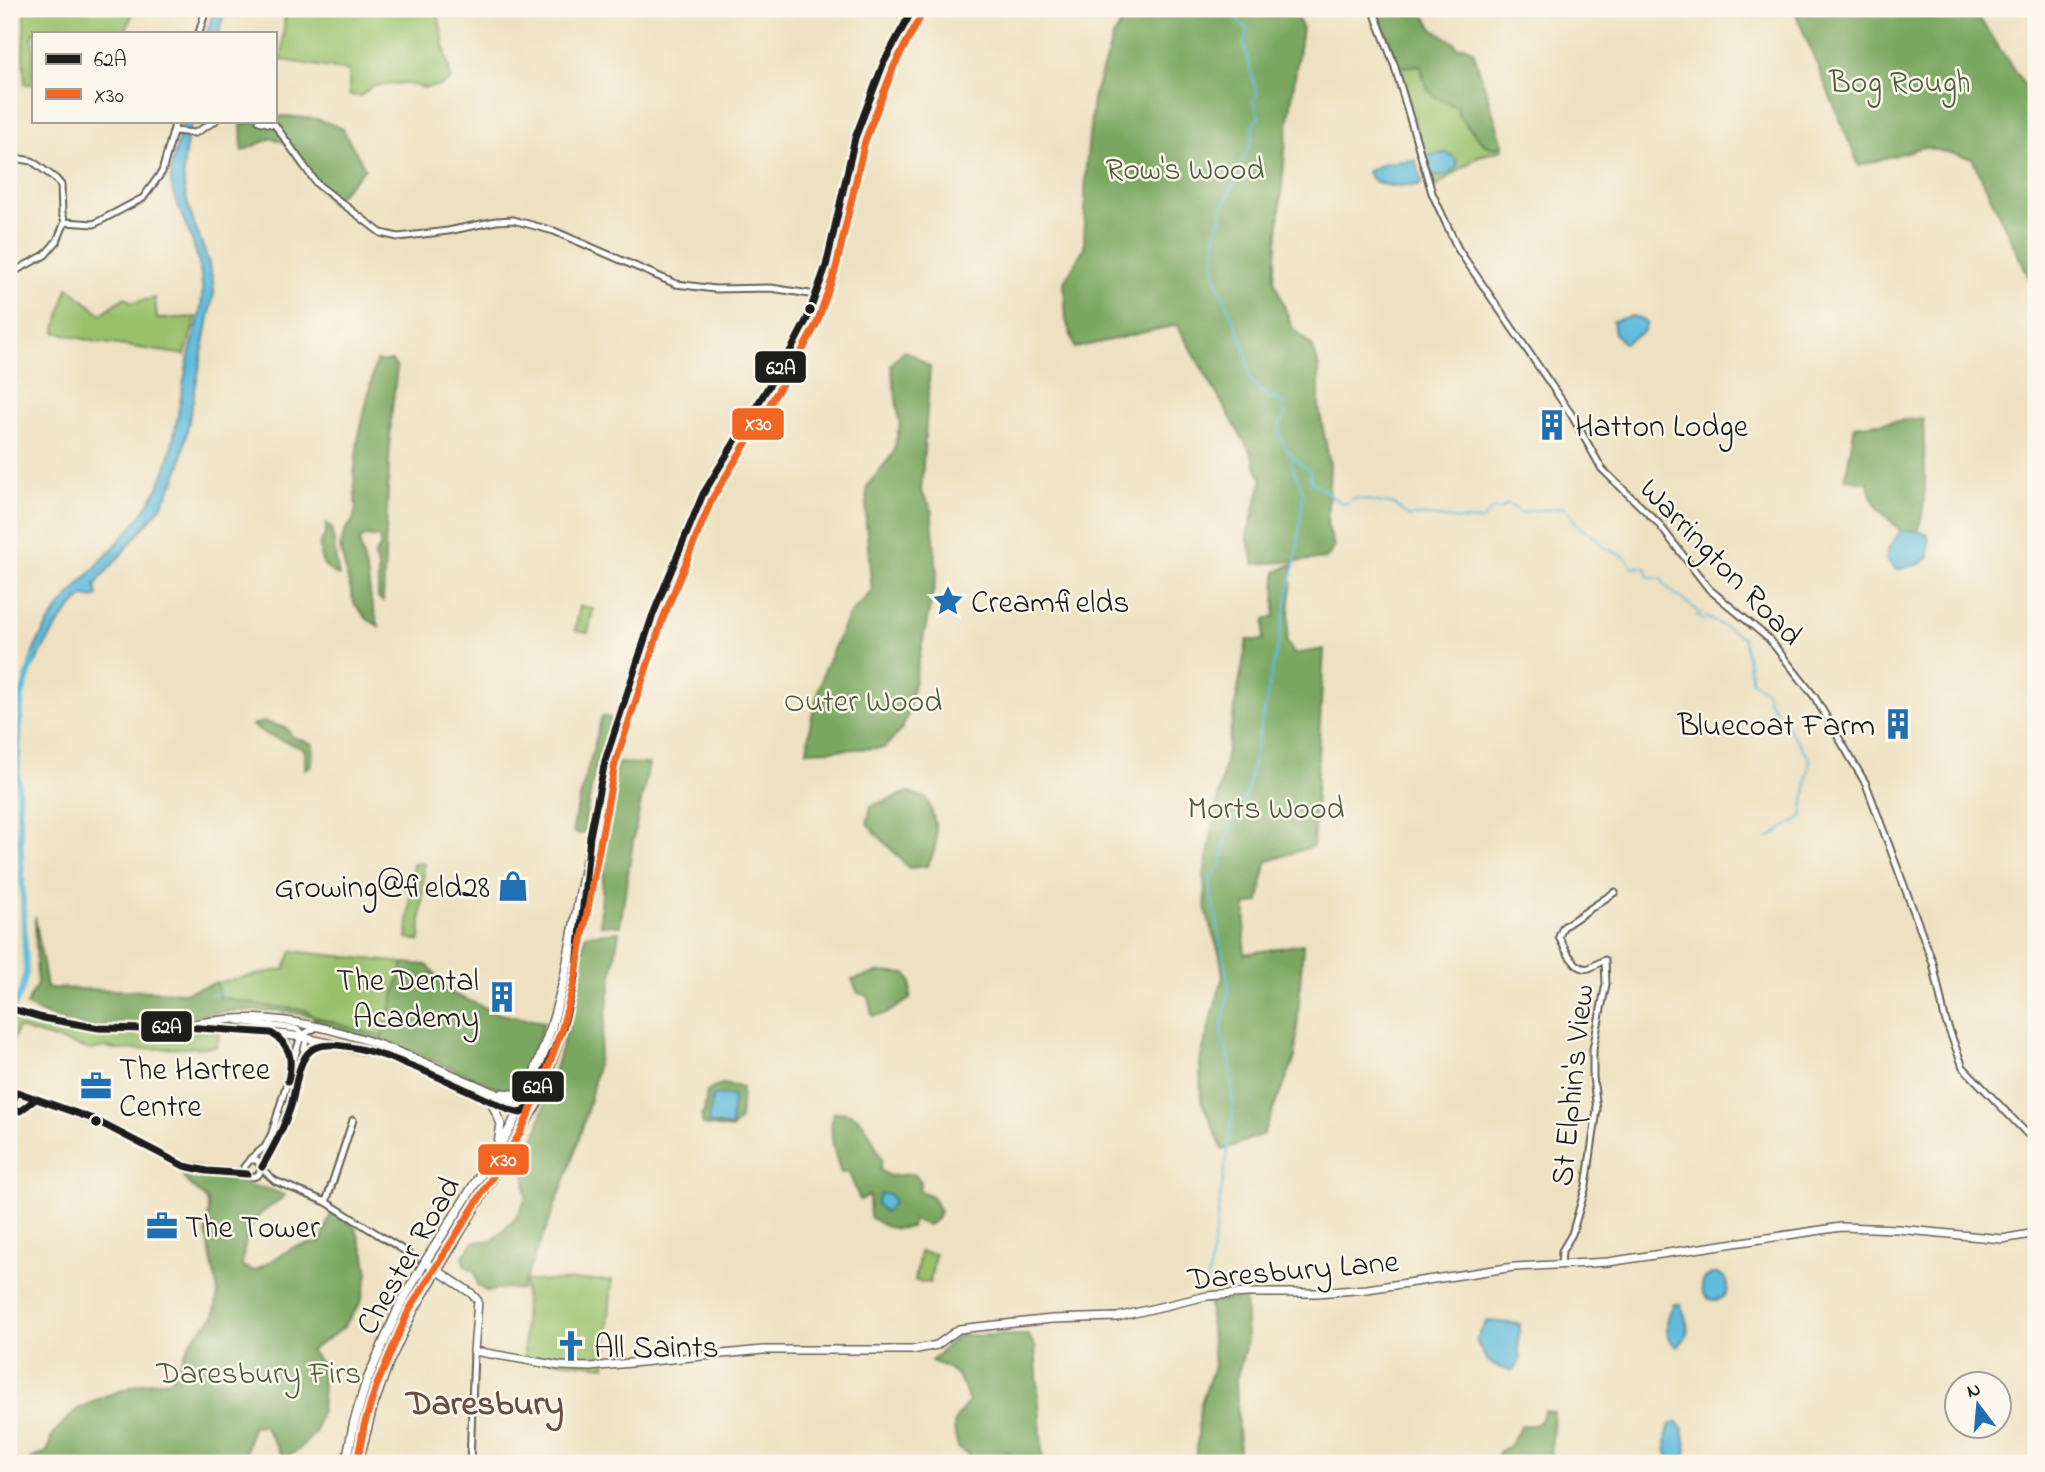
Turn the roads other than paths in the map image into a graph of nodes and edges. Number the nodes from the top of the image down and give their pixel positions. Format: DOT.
graph roads {
  1 [pos="206,9"];
  2 [pos="913,9"];
  3 [pos="1373,9"];
  4 [pos="199,32"];
  5 [pos="176,122"];
  6 [pos="213,122"];
  7 [pos="263,122"];
  8 [pos="176,131"];
  9 [pos="9,157"];
  10 [pos="68,221"];
  11 [pos="9,274"];
  12 [pos="816,295"];
  13 [pos="590,836"];
  14 [pos="1615,892"];
  15 [pos="9,1008"];
  16 [pos="225,1019"];
  17 [pos="171,1026"];
  18 [pos="317,1027"];
  19 [pos="271,1033"];
  20 [pos="304,1036"];
  21 [pos="335,1044"];
  22 [pos="303,1060"];
  23 [pos="293,1063"];
  24 [pos="550,1063"];
  25 [pos="529,1088"];
  26 [pos="9,1090"];
  27 [pos="489,1092"];
  28 [pos="491,1102"];
  29 [pos="521,1110"];
  30 [pos="353,1120"];
  31 [pos="523,1126"];
  32 [pos="349,1133"];
  33 [pos="357,1136"];
  34 [pos="2036,1143"];
  35 [pos="495,1153"];
  36 [pos="246,1163"];
  37 [pos="261,1170"];
  38 [pos="232,1172"];
  39 [pos="247,1174"];
  40 [pos="326,1202"];
  41 [pos="2036,1233"];
  42 [pos="420,1263"];
  43 [pos="1561,1265"];
  44 [pos="436,1270"];
  45 [pos="474,1351"];
  46 [pos="346,1463"];
  47 [pos="358,1463"];
  48 [pos="470,1463"];
  1 -- 4 [label="street"];
  2 -- 12 [label="highway, Chester Road"];
  3 -- 34 [label="street, Warrington Road"];
  5 -- 8 [label="street"];
  6 -- 8 [label="street"];
  7 -- 12 [label="street"];
  8 -- 10 [label="street"];
  9 -- 10 [label="street"];
  10 -- 11 [label="street"];
  12 -- 13 [label="highway, Chester Road"];
  13 -- 24 [label="highway, Chester Road"];
  13 -- 25 [label="highway, Chester Road"];
  14 -- 43 [label="street, St Elphin's View"];
  15 -- 17 [label="main road"];
  16 -- 17 [label="main road"];
  16 -- 18 [label="main road"];
  16 -- 20 [label="street"];
  17 -- 19 [label="main road"];
  18 -- 20 [label="street"];
  18 -- 27 [label="main road"];
  19 -- 20 [label="main road"];
  19 -- 23 [label="street"];
  20 -- 21 [label="main road"];
  20 -- 22 [label="street"];
  20 -- 23 [label="street"];
  21 -- 22 [label="street"];
  21 -- 28 [label="main road"];
  22 -- 37 [label="street"];
  23 -- 36 [label="street"];
  24 -- 29 [label="main road"];
  24 -- 31 [label="highway, Chester Road"];
  25 -- 27 [label="main road"];
  25 -- 29 [label="highway, Chester Road"];
  26 -- 38 [label="street"];
  27 -- 29 [label="main road"];
  28 -- 29 [label="main road"];
  28 -- 35 [label="main road"];
  29 -- 31 [label="main road"];
  29 -- 35 [label="highway, Chester Road"];
  30 -- 32 [label="street"];
  31 -- 44 [label="highway, Chester Road"];
  32 -- 33 [label="street"];
  32 -- 40 [label="street"];
  35 -- 42 [label="highway, Chester Road"];
  36 -- 37 [label="street"];
  36 -- 38 [label="street"];
  36 -- 39 [label="street"];
  37 -- 39 [label="street"];
  37 -- 40 [label="street"];
  38 -- 39 [label="street"];
  40 -- 42 [label="street"];
  41 -- 43 [label="main road, Daresbury Lane"];
  42 -- 44 [label="main road"];
  42 -- 46 [label="highway, Chester Road"];
  43 -- 45 [label="main road, Daresbury Lane"];
  44 -- 45 [label="main road"];
  44 -- 47 [label="highway, Chester Road"];
  45 -- 48 [label="street"];
}
